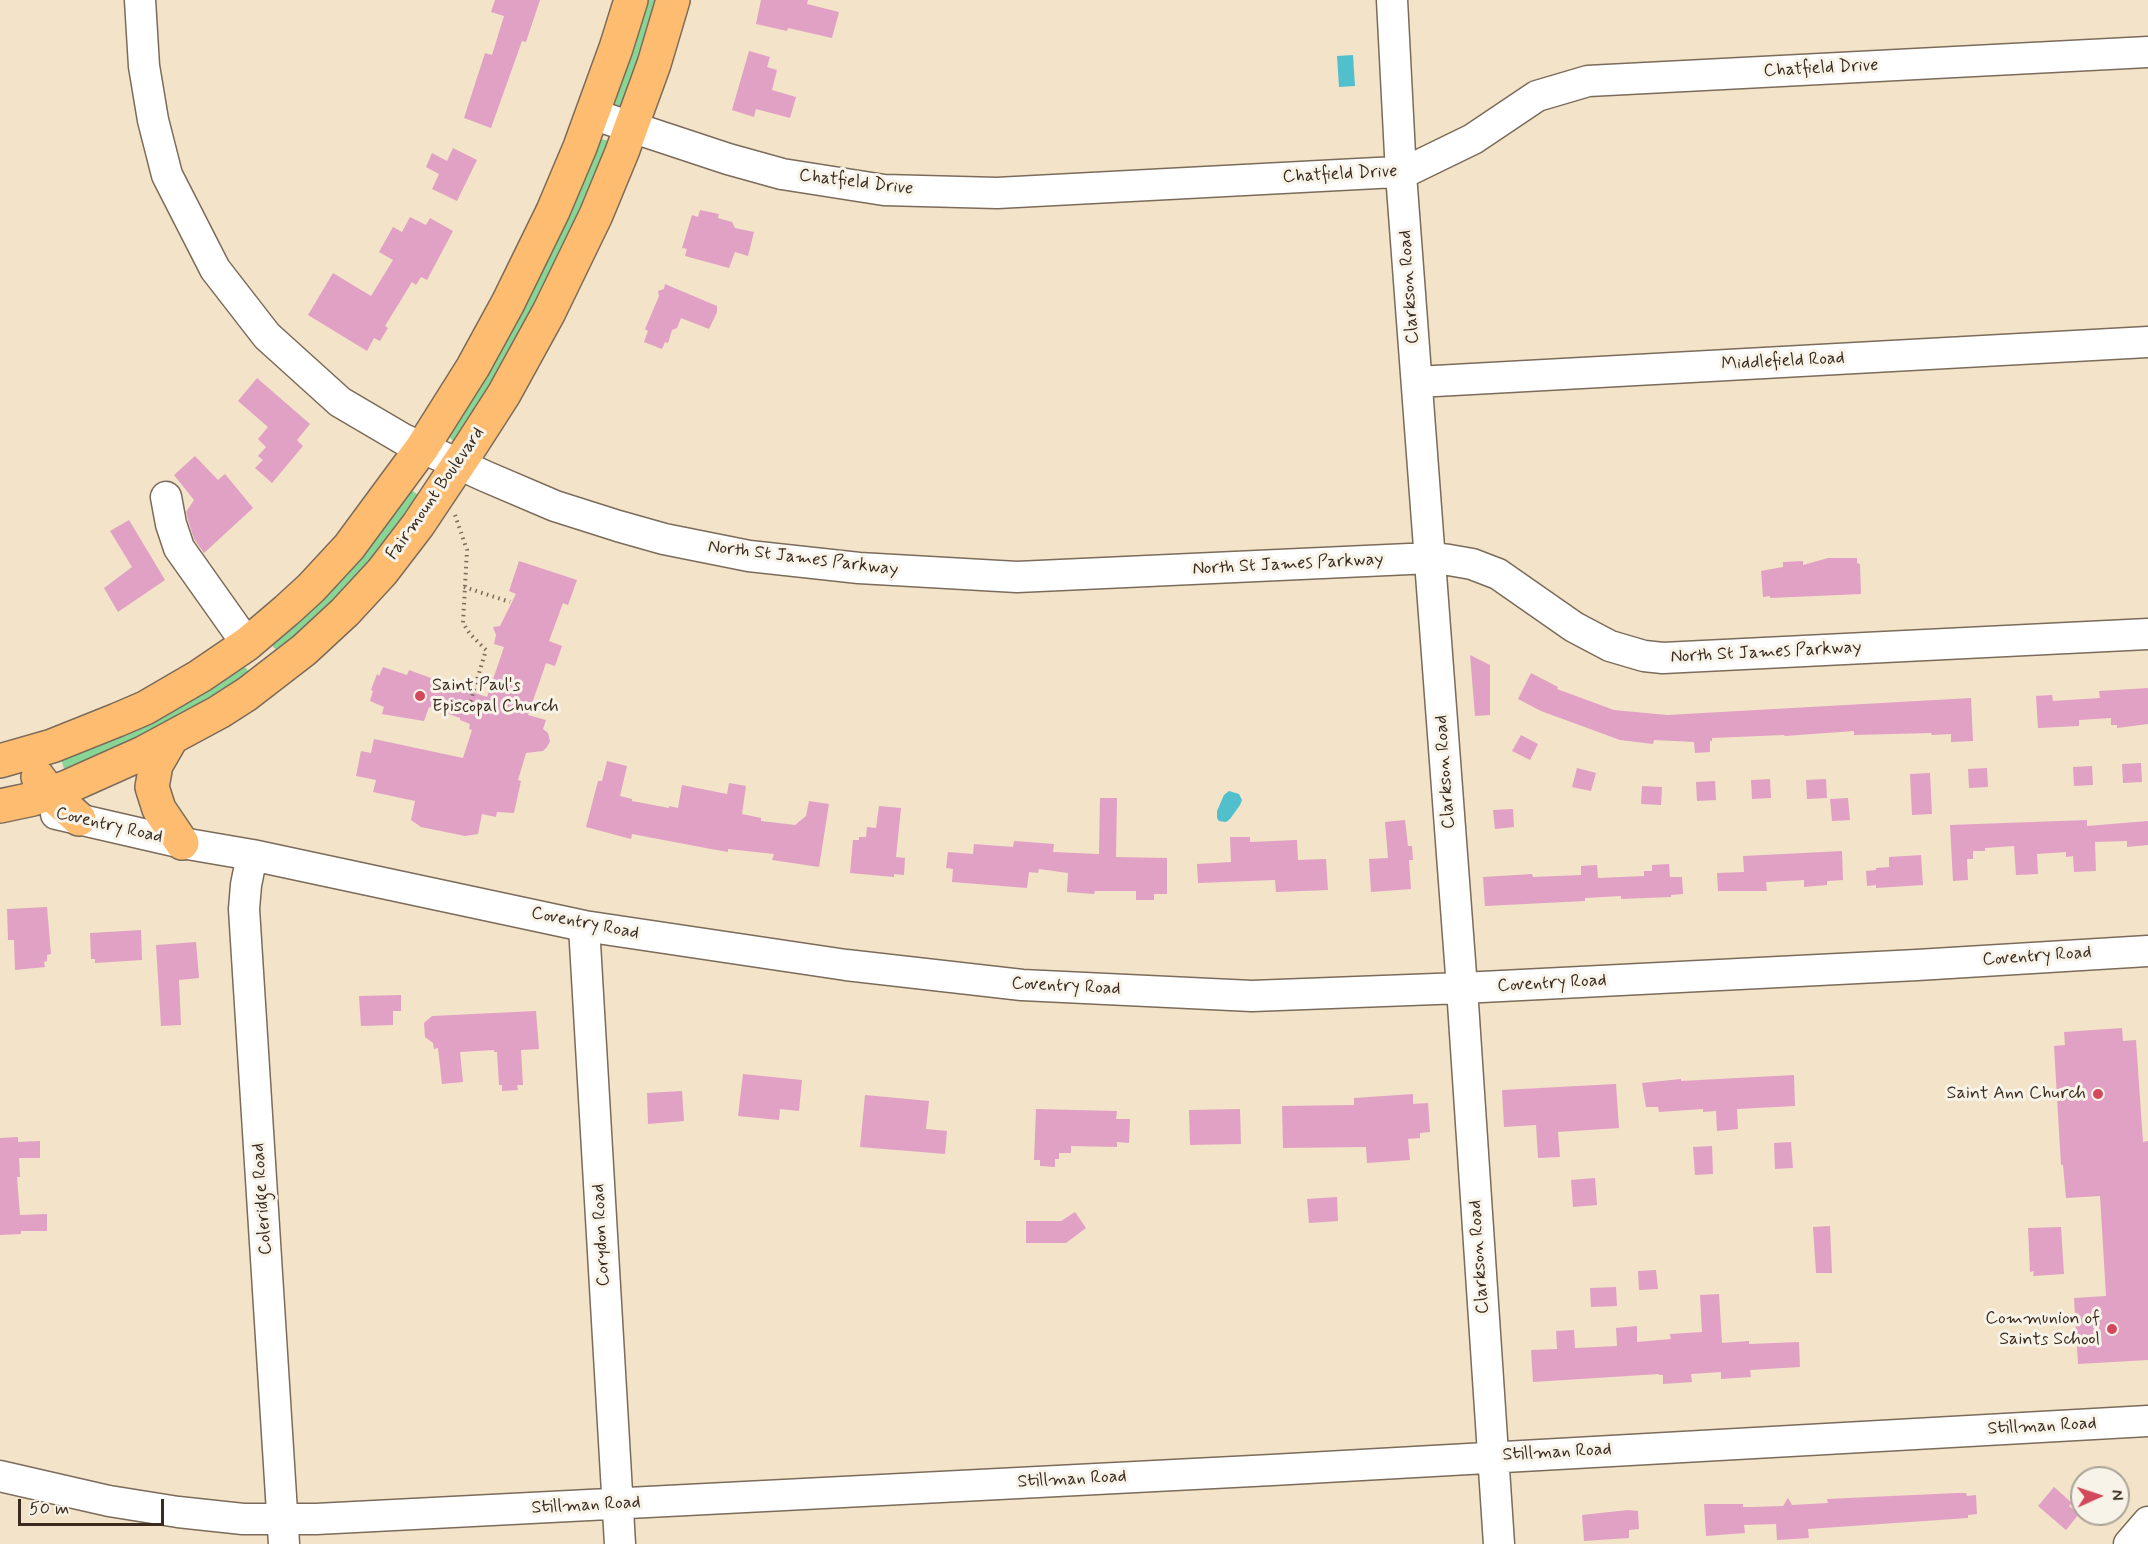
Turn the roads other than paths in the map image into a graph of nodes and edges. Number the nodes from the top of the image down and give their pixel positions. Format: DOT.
graph roads {
  1 [pos="140,0"];
  2 [pos="631,0"];
  3 [pos="673,0"];
  4 [pos="1392,0"];
  5 [pos="2148,52"];
  6 [pos="592,114"];
  7 [pos="631,128"];
  8 [pos="1401,174"];
  9 [pos="2148,342"];
  10 [pos="1418,382"];
  11 [pos="422,448"];
  12 [pos="458,465"];
  13 [pos="166,497"];
  14 [pos="1431,558"];
  15 [pos="2148,634"];
  16 [pos="247,644"];
  17 [pos="270,676"];
  18 [pos="171,739"];
  19 [pos="38,750"];
  20 [pos="0,761"];
  21 [pos="51,793"];
  22 [pos="4,804"];
  23 [pos="79,819"];
  24 [pos="182,843"];
  25 [pos="252,855"];
  26 [pos="584,926"];
  27 [pos="2148,951"];
  28 [pos="1462,988"];
  29 [pos="2148,1422"];
  30 [pos="1493,1457"];
  31 [pos="0,1476"];
  32 [pos="618,1504"];
  33 [pos="2148,1522"];
  34 [pos="284,1531"];
  35 [pos="620,1544"];
  36 [pos="1499,1544"];
  37 [pos="2129,1544"];
  1 -- 11 [label="street, North St James Parkway"];
  2 -- 6 [label="main road"];
  3 -- 7 [label="main road, Fairmount Boulevard"];
  4 -- 8 [label="street, Clarkson Road"];
  5 -- 8 [label="street, Chatfield Drive"];
  6 -- 7 [label="street, Chatfield Drive"];
  6 -- 11 [label="main road"];
  7 -- 8 [label="street, Chatfield Drive"];
  7 -- 12 [label="main road, Fairmount Boulevard"];
  8 -- 10 [label="street, Clarkson Road"];
  9 -- 10 [label="street, Middlefield Road"];
  10 -- 14 [label="street, Clarkson Road"];
  11 -- 12 [label="street, North St James Parkway"];
  11 -- 16 [label="main road"];
  12 -- 14 [label="street, North St James Parkway"];
  12 -- 17 [label="main road, Fairmount Boulevard"];
  13 -- 16 [label="street"];
  14 -- 15 [label="street, North St James Parkway"];
  14 -- 28 [label="street, Clarkson Road"];
  16 -- 17 [label="main road"];
  16 -- 19 [label="main road"];
  17 -- 18 [label="main road, Fairmount Boulevard"];
  18 -- 21 [label="main road, Fairmount Boulevard"];
  18 -- 24 [label="main road"];
  19 -- 20 [label="main road"];
  19 -- 21 [label="main road"];
  21 -- 22 [label="main road, Fairmount Boulevard"];
  21 -- 23 [label="main road"];
  22 -- 23 [label="street, Coventry Road"];
  23 -- 24 [label="street, Coventry Road"];
  24 -- 25 [label="street, Coventry Road"];
  25 -- 26 [label="street, Coventry Road"];
  25 -- 34 [label="street, Coleridge Road"];
  26 -- 28 [label="street, Coventry Road"];
  26 -- 32 [label="street, Corydon Road"];
  27 -- 28 [label="street, Coventry Road"];
  28 -- 30 [label="street, Clarkson Road"];
  29 -- 30 [label="street, Stillman Road"];
  30 -- 32 [label="street, Stillman Road"];
  30 -- 36 [label="street, Clarkson Road"];
  31 -- 34 [label="street, Stillman Road"];
  32 -- 34 [label="street, Stillman Road"];
  32 -- 35 [label="street, Corydon Road"];
  33 -- 37 [label="street"];
}
